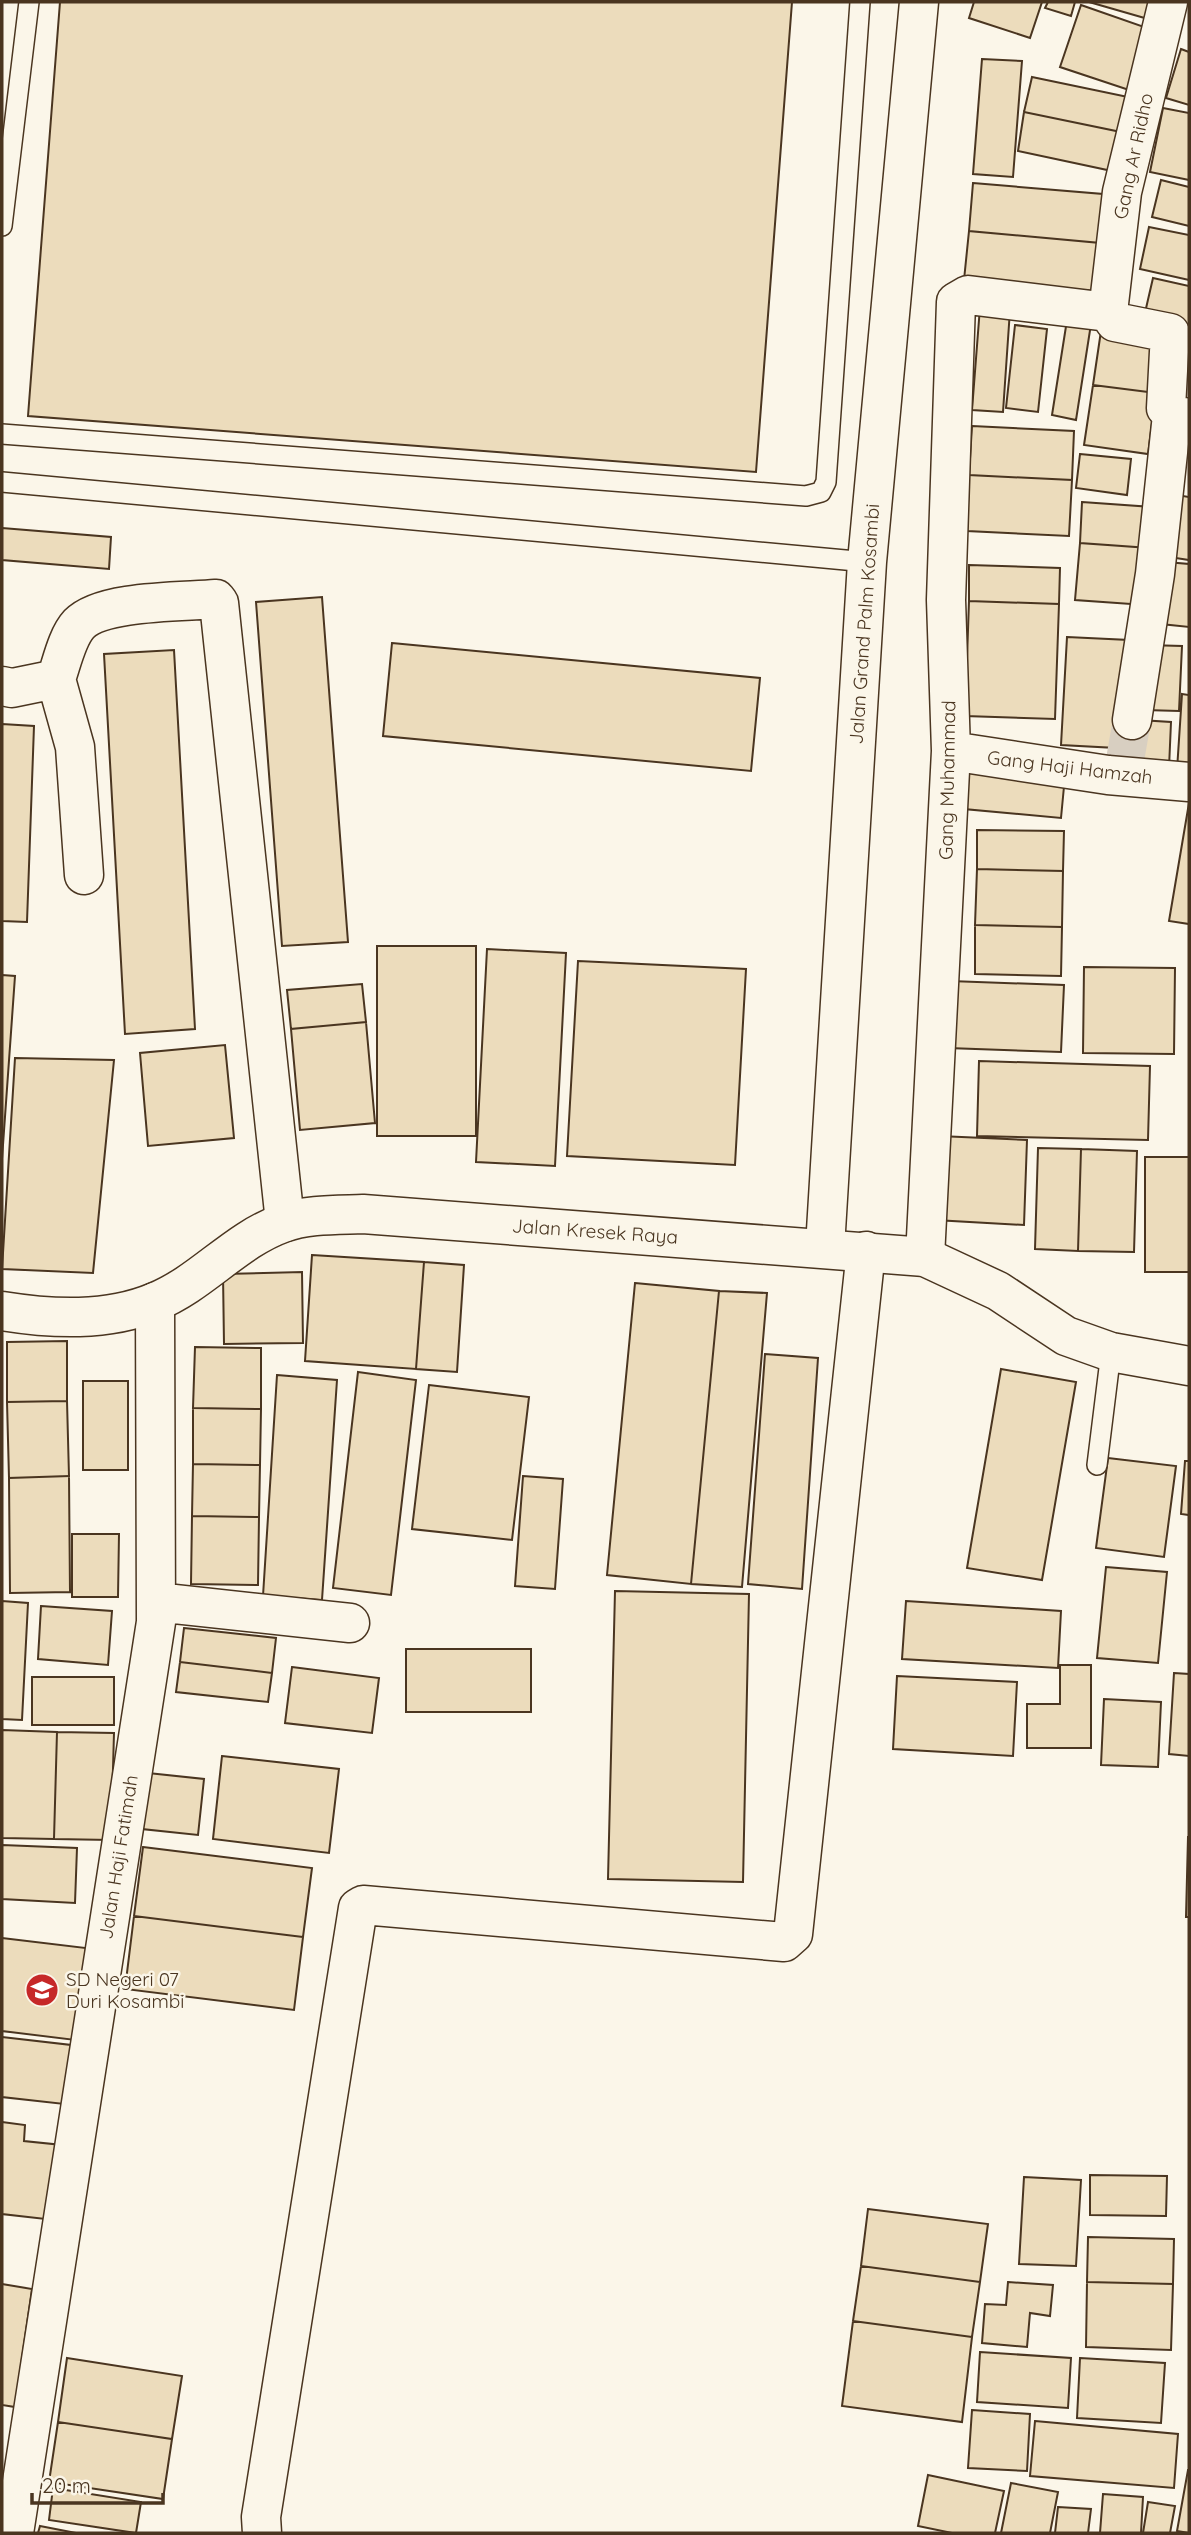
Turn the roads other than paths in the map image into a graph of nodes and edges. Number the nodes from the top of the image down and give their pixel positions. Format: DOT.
graph roads {
  1 [pos="29,2"];
  2 [pos="860,2"];
  3 [pos="919,2"];
  4 [pos="1168,2"];
  5 [pos="2,226"];
  6 [pos="1108,312"];
  7 [pos="1181,417"];
  8 [pos="2,434"];
  9 [pos="2,482"];
  10 [pos="867,562"];
  11 [pos="56,678"];
  12 [pos="2,686"];
  13 [pos="1132,720"];
  14 [pos="951,751"];
  15 [pos="1189,782"];
  16 [pos="84,875"];
  17 [pos="285,1222"];
  18 [pos="825,1247"];
  19 [pos="866,1251"];
  20 [pos="925,1257"];
  21 [pos="155,1302"];
  22 [pos="2,1311"];
  23 [pos="1111,1352"];
  24 [pos="1189,1366"];
  25 [pos="1097,1465"];
  26 [pos="156,1602"];
  27 [pos="350,1623"];
  28 [pos="14,2533"];
  29 [pos="262,2533"];
  1 -- 5 [label="lane"];
  2 -- 8 [label="lane"];
  3 -- 10 [label="street, Jalan Grand Palm Kosambi"];
  4 -- 6 [label="street, Gang Ar Ridho"];
  6 -- 7 [label="street"];
  6 -- 14 [label="street, Gang Muhammad"];
  7 -- 13 [label="street"];
  9 -- 10 [label="lane"];
  10 -- 18 [label="street, Jalan Grand Palm Kosambi"];
  11 -- 12 [label="street"];
  11 -- 16 [label="street"];
  11 -- 17 [label="street"];
  14 -- 15 [label="street, Gang Haji Hamzah"];
  14 -- 20 [label="street, Gang Muhammad"];
  17 -- 18 [label="street, Jalan Kresek Raya"];
  17 -- 21 [label="street, Jalan Kresek Raya"];
  18 -- 19 [label="street, Jalan Kresek Raya"];
  19 -- 20 [label="street, Jalan Kresek Raya"];
  19 -- 29 [label="street"];
  20 -- 23 [label="street, Jalan Kresek Raya"];
  21 -- 22 [label="street, Jalan Kresek Raya"];
  21 -- 26 [label="street, Jalan Haji Fatimah"];
  23 -- 24 [label="street, Jalan Kresek Raya"];
  23 -- 25 [label="lane"];
  26 -- 27 [label="street"];
  26 -- 28 [label="street, Jalan Haji Fatimah"];
}
